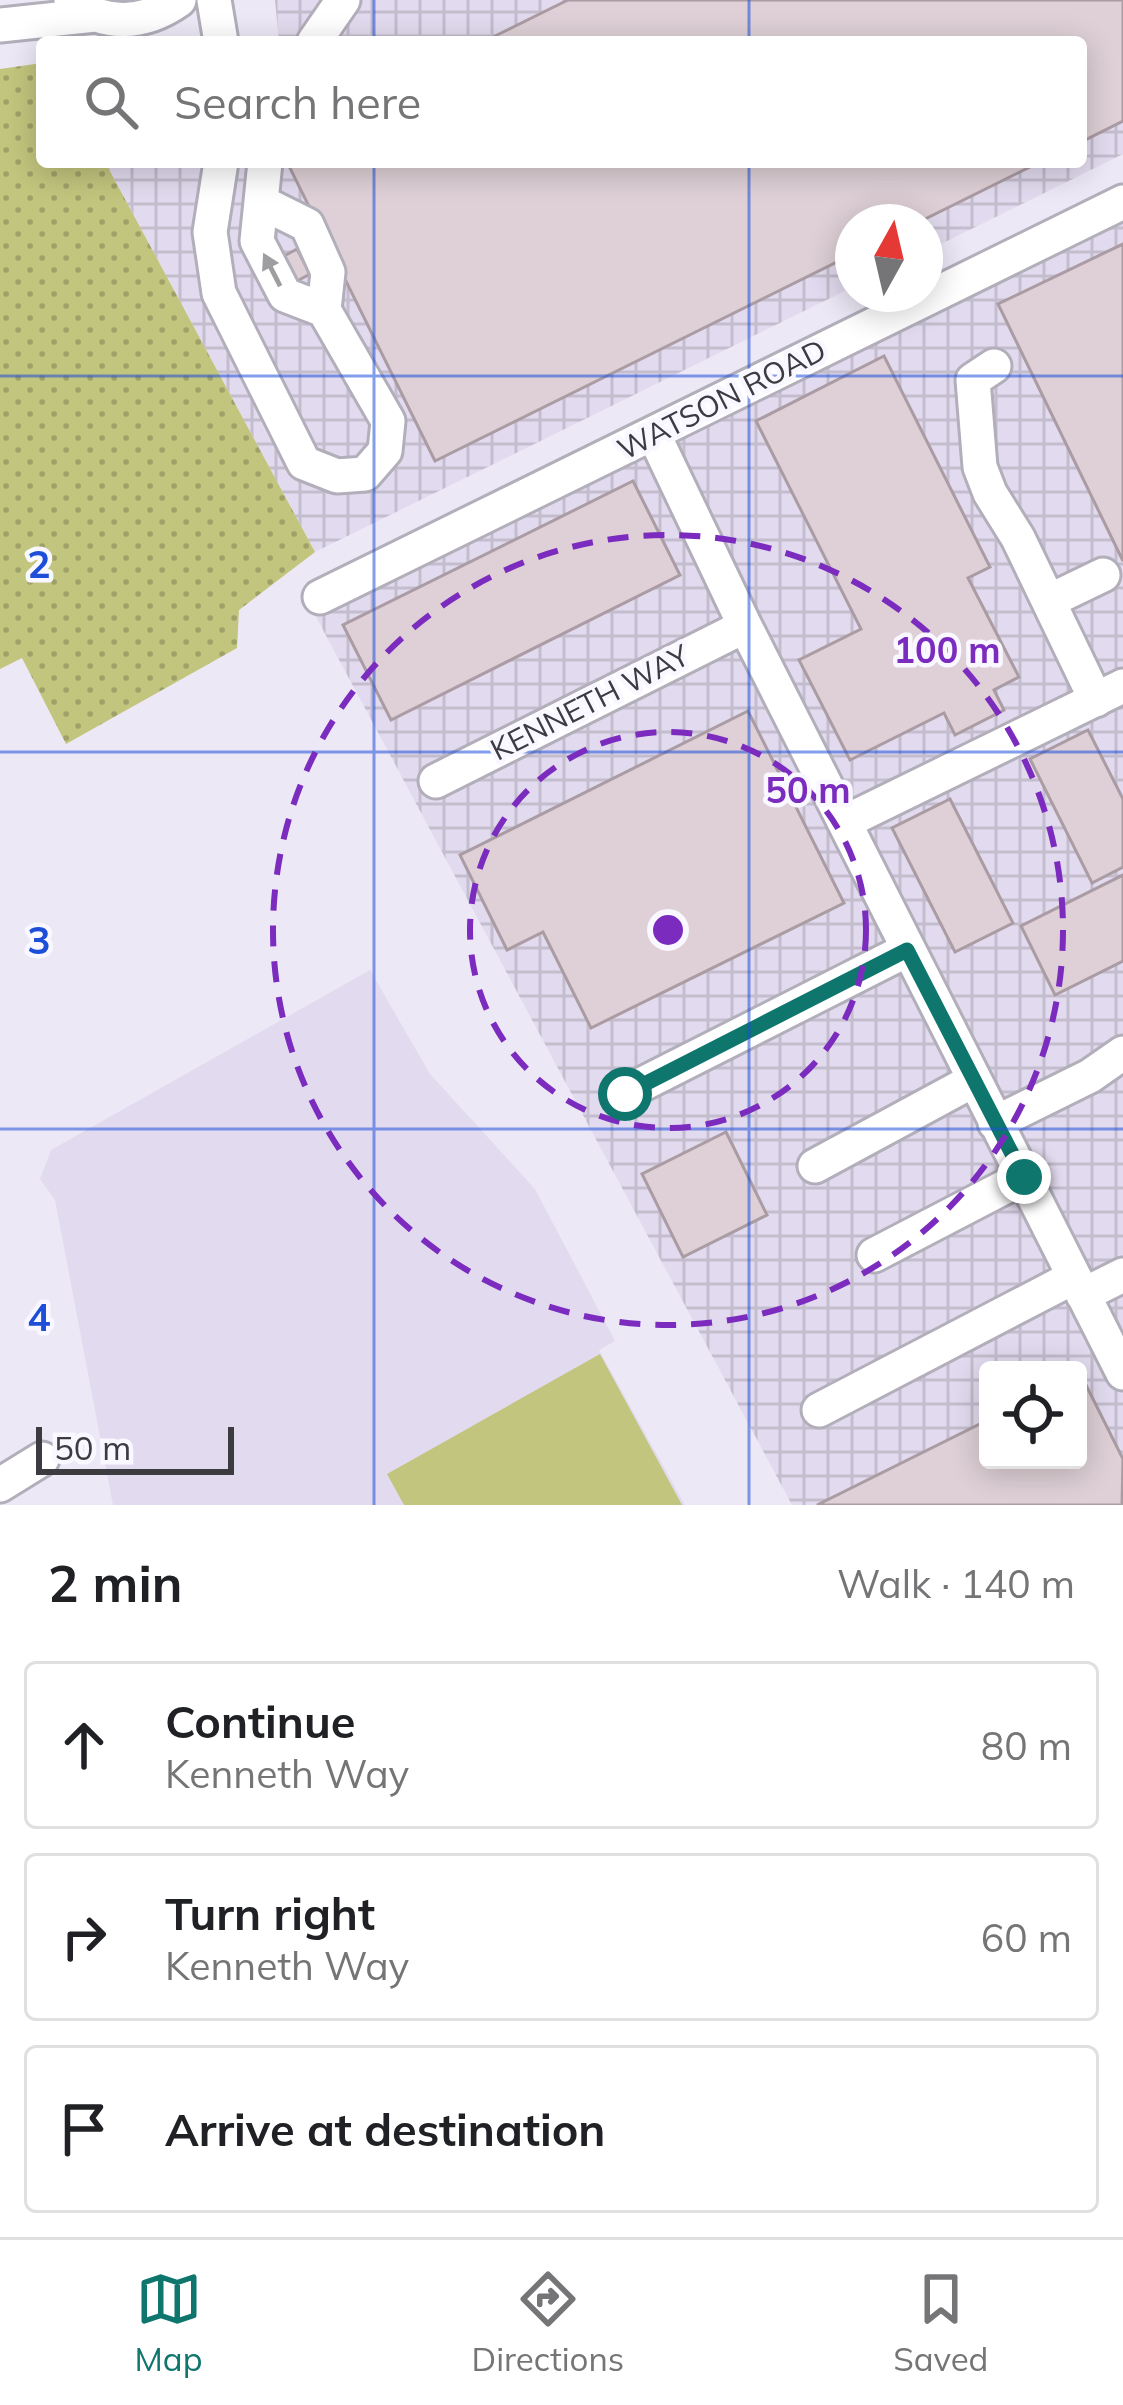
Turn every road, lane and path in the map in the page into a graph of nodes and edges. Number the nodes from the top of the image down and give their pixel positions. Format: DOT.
graph roads {
  1 [pos="9,0"];
  2 [pos="179,0"];
  3 [pos="214,0"];
  4 [pos="343,0"];
  5 [pos="83,8"];
  6 [pos="0,9"];
  7 [pos="142,19"];
  8 [pos="0,26"];
  9 [pos="163,36"];
  10 [pos="220,36"];
  11 [pos="318,36"];
  12 [pos="220,168"];
  13 [pos="266,168"];
  14 [pos="1123,202"];
  15 [pos="263,203"];
  16 [pos="324,310"];
  17 [pos="994,366"];
  18 [pos="654,434"];
  19 [pos="1103,575"];
  20 [pos="320,597"];
  21 [pos="1049,601"];
  22 [pos="745,626"];
  23 [pos="1109,693"];
  24 [pos="436,781"];
  25 [pos="845,821"];
  26 [pos="907,950"];
  27 [pos="1123,1053"];
  28 [pos="974,1080"];
  29 [pos="625,1094"];
  30 [pos="995,1123"];
  31 [pos="815,1166"];
  32 [pos="1024,1177"];
  33 [pos="874,1255"];
  34 [pos="1123,1275"];
  35 [pos="1079,1286"];
  36 [pos="1123,1373"];
  37 [pos="818,1411"];
  38 [pos="42,1459"];
  39 [pos="0,1485"];
  1 -- 6 [label="street"];
  2 -- 7 [label="street"];
  3 -- 10 [label="street"];
  4 -- 11 [label="street"];
  5 -- 7 [label="street"];
  5 -- 8 [label="street"];
  7 -- 9 [label="street"];
  12 -- 16 [label="street"];
  13 -- 15 [label="street"];
  14 -- 18 [label="street, WATSON ROAD"];
  15 -- 16 [label="street"];
  16 -- 15 [label="street, one-way"];
  17 -- 21 [label="street"];
  18 -- 20 [label="street, WATSON ROAD"];
  18 -- 22 [label="street"];
  19 -- 21 [label="street"];
  21 -- 23 [label="street"];
  22 -- 24 [label="street, KENNETH WAY"];
  22 -- 25 [label="street"];
  23 -- 25 [label="street"];
  25 -- 26 [label="street"];
  26 -- 28 [label="street"];
  26 -- 29 [label="street"];
  27 -- 30 [label="street"];
  28 -- 30 [label="street"];
  28 -- 31 [label="street"];
  30 -- 32 [label="street"];
  32 -- 33 [label="street"];
  32 -- 35 [label="street"];
  34 -- 35 [label="street"];
  35 -- 36 [label="street"];
  35 -- 37 [label="street"];
  38 -- 39 [label="street"];
}
